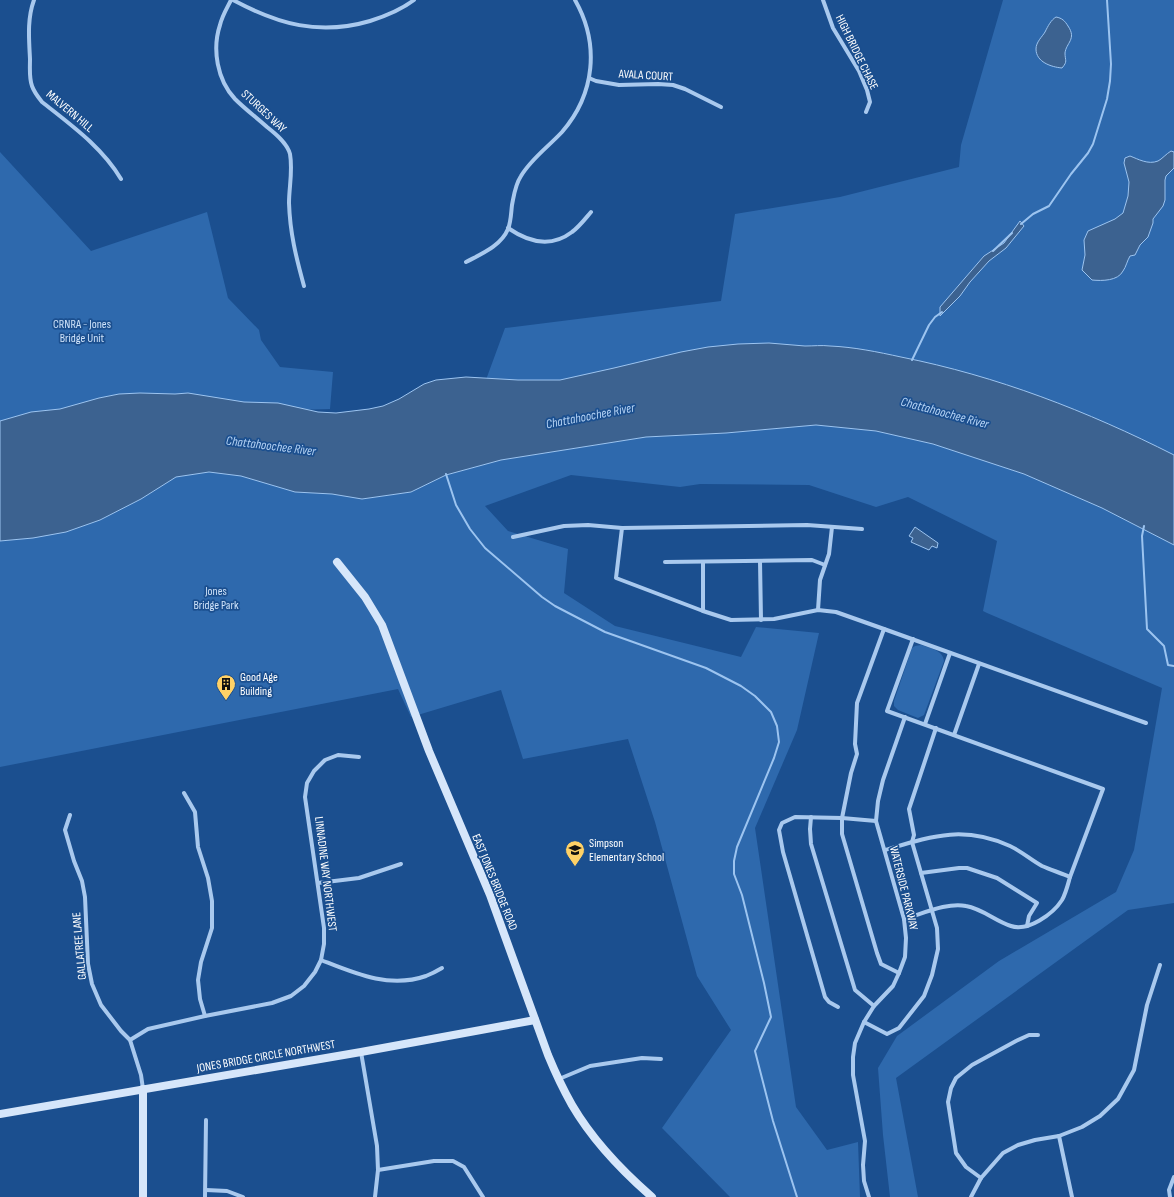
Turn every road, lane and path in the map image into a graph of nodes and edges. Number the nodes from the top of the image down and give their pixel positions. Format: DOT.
graph roads {
  1 [pos="34,0"];
  2 [pos="232,0"];
  3 [pos="414,0"];
  4 [pos="575,0"];
  5 [pos="823,0"];
  6 [pos="589,78"];
  7 [pos="721,107"];
  8 [pos="866,112"];
  9 [pos="121,179"];
  10 [pos="591,212"];
  11 [pos="508,228"];
  12 [pos="466,262"];
  13 [pos="304,286"];
  14 [pos="832,527"];
  15 [pos="622,528"];
  16 [pos="862,529"];
  17 [pos="513,537"];
  18 [pos="760,561"];
  19 [pos="337,562"];
  20 [pos="665,562"];
  21 [pos="703,562"];
  22 [pos="825,565"];
  23 [pos="818,610"];
  24 [pos="703,611"];
  25 [pos="761,620"];
  26 [pos="884,629"];
  27 [pos="913,639"];
  28 [pos="950,653"];
  29 [pos="979,664"];
  30 [pos="905,717"];
  31 [pos="1146,723"];
  32 [pos="925,724"];
  33 [pos="936,728"];
  34 [pos="954,735"];
  35 [pos="359,757"];
  36 [pos="184,793"];
  37 [pos="70,815"];
  38 [pos="810,817"];
  39 [pos="842,818"];
  40 [pos="876,821"];
  41 [pos="912,842"];
  42 [pos="885,850"];
  43 [pos="401,864"];
  44 [pos="922,873"];
  45 [pos="1070,877"];
  46 [pos="318,883"];
  47 [pos="933,910"];
  48 [pos="904,919"];
  49 [pos="1027,926"];
  50 [pos="321,960"];
  51 [pos="1160,965"];
  52 [pos="442,968"];
  53 [pos="899,973"];
  54 [pos="874,1006"];
  55 [pos="838,1007"];
  56 [pos="205,1016"];
  57 [pos="535,1020"];
  58 [pos="864,1022"];
  59 [pos="1038,1035"];
  60 [pos="130,1040"];
  61 [pos="361,1052"];
  62 [pos="662,1059"];
  63 [pos="559,1079"];
  64 [pos="143,1089"];
  65 [pos="0,1114"];
  66 [pos="206,1120"];
  67 [pos="1059,1136"];
  68 [pos="378,1170"];
  69 [pos="1174,1177"];
  70 [pos="981,1178"];
  71 [pos="206,1190"];
  72 [pos="143,1197"];
  73 [pos="205,1197"];
  74 [pos="243,1197"];
  75 [pos="375,1197"];
  76 [pos="483,1197"];
  77 [pos="652,1197"];
  78 [pos="868,1197"];
  79 [pos="971,1197"];
  80 [pos="1072,1197"];
  81 [pos="1170,1197"];
  1 -- 9 [label="street, MALVERN HILL"];
  2 -- 3 [label="street"];
  2 -- 13 [label="street, STURGES WAY"];
  4 -- 6 [label="street"];
  5 -- 8 [label="street, HIGH BRIDGE CHASE"];
  6 -- 7 [label="street, AVALA COURT"];
  6 -- 11 [label="street"];
  10 -- 11 [label="street"];
  11 -- 12 [label="street"];
  14 -- 15 [label="street"];
  14 -- 16 [label="street"];
  14 -- 22 [label="street"];
  15 -- 17 [label="street"];
  15 -- 24 [label="street"];
  18 -- 21 [label="street"];
  18 -- 22 [label="street"];
  18 -- 25 [label="street"];
  19 -- 57 [label="street, EAST JONES BRIDGE ROAD"];
  20 -- 21 [label="street"];
  21 -- 24 [label="street"];
  22 -- 23 [label="street"];
  23 -- 25 [label="street"];
  23 -- 26 [label="street"];
  24 -- 25 [label="street"];
  26 -- 27 [label="street"];
  26 -- 39 [label="street"];
  27 -- 28 [label="street"];
  27 -- 30 [label="street"];
  28 -- 29 [label="street"];
  28 -- 32 [label="street"];
  29 -- 31 [label="street"];
  29 -- 34 [label="street"];
  30 -- 32 [label="street"];
  30 -- 40 [label="street, WATERSIDE PARKWAY"];
  32 -- 33 [label="street"];
  33 -- 34 [label="street"];
  33 -- 41 [label="street"];
  34 -- 45 [label="street"];
  35 -- 46 [label="street, LINNADINE WAY NORTHWEST"];
  36 -- 56 [label="street"];
  37 -- 60 [label="street, GALLATREE LANE"];
  38 -- 39 [label="street"];
  38 -- 54 [label="street"];
  38 -- 55 [label="street"];
  39 -- 40 [label="street"];
  39 -- 53 [label="street"];
  40 -- 42 [label="street, WATERSIDE PARKWAY"];
  41 -- 42 [label="street"];
  41 -- 44 [label="street"];
  41 -- 45 [label="street"];
  42 -- 48 [label="street, WATERSIDE PARKWAY"];
  43 -- 46 [label="street"];
  44 -- 47 [label="street"];
  44 -- 49 [label="street"];
  45 -- 49 [label="street"];
  46 -- 50 [label="street, LINNADINE WAY NORTHWEST"];
  47 -- 48 [label="street"];
  47 -- 49 [label="street"];
  47 -- 58 [label="street"];
  48 -- 53 [label="street, WATERSIDE PARKWAY"];
  50 -- 52 [label="street"];
  50 -- 56 [label="street, LINNADINE WAY NORTHWEST"];
  51 -- 67 [label="street"];
  53 -- 54 [label="street, WATERSIDE PARKWAY"];
  54 -- 58 [label="street, WATERSIDE PARKWAY"];
  56 -- 60 [label="street, LINNADINE WAY NORTHWEST"];
  57 -- 61 [label="street, JONES BRIDGE CIRCLE NORTHWEST"];
  57 -- 63 [label="street, EAST JONES BRIDGE ROAD"];
  58 -- 78 [label="street, WATERSIDE PARKWAY"];
  59 -- 70 [label="street"];
  60 -- 64 [label="street, GALLATREE LANE"];
  61 -- 64 [label="street, JONES BRIDGE CIRCLE NORTHWEST"];
  61 -- 68 [label="street"];
  62 -- 63 [label="street"];
  63 -- 77 [label="street, EAST JONES BRIDGE ROAD"];
  64 -- 65 [label="street, JONES BRIDGE CIRCLE NORTHWEST"];
  64 -- 72 [label="street"];
  66 -- 71 [label="street"];
  67 -- 70 [label="street"];
  67 -- 80 [label="street"];
  68 -- 75 [label="street"];
  68 -- 76 [label="street"];
  69 -- 81 [label="street"];
  70 -- 79 [label="street"];
  71 -- 73 [label="street"];
  71 -- 74 [label="street"];
}
